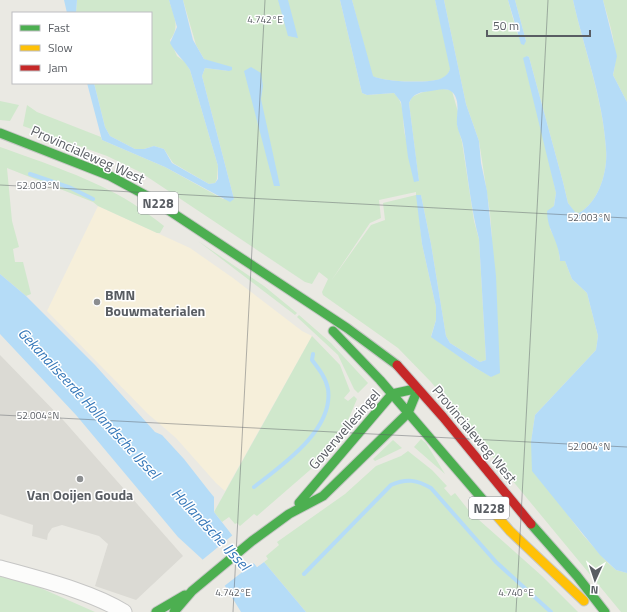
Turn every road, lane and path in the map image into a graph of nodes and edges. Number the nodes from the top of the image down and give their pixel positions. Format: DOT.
graph roads {
  1 [pos="0,133"];
  2 [pos="302,298"];
  3 [pos="418,388"];
  4 [pos="392,394"];
  5 [pos="408,412"];
  6 [pos="289,514"];
  7 [pos="0,568"];
  8 [pos="192,591"];
  9 [pos="124,612"];
  10 [pos="156,612"];
  11 [pos="174,612"];
  12 [pos="596,612"];
  13 [pos="604,612"];
  1 -- 2 [label="main road, Provincialeweg West / N228"];
  2 -- 3 [label="main road, Provincialeweg West / N228"];
  2 -- 4 [label="main road, Provincialeweg West / N228"];
  3 -- 4 [label="main road, Goverwellesingel"];
  3 -- 5 [label="main road, Goverwellesingel"];
  3 -- 13 [label="main road, Provincialeweg West / N228"];
  4 -- 5 [label="main road, Provincialeweg West / N228"];
  4 -- 6 [label="main road, Goverwellesingel"];
  5 -- 6 [label="main road, Goverwellesingel"];
  5 -- 12 [label="main road, Provincialeweg West / N228"];
  6 -- 8 [label="main road, Goverwellesingel"];
  7 -- 9 [label="street"];
  8 -- 10 [label="main road, Goverwellesingel"];
  8 -- 11 [label="main road, Goverwellesingel"];
}
